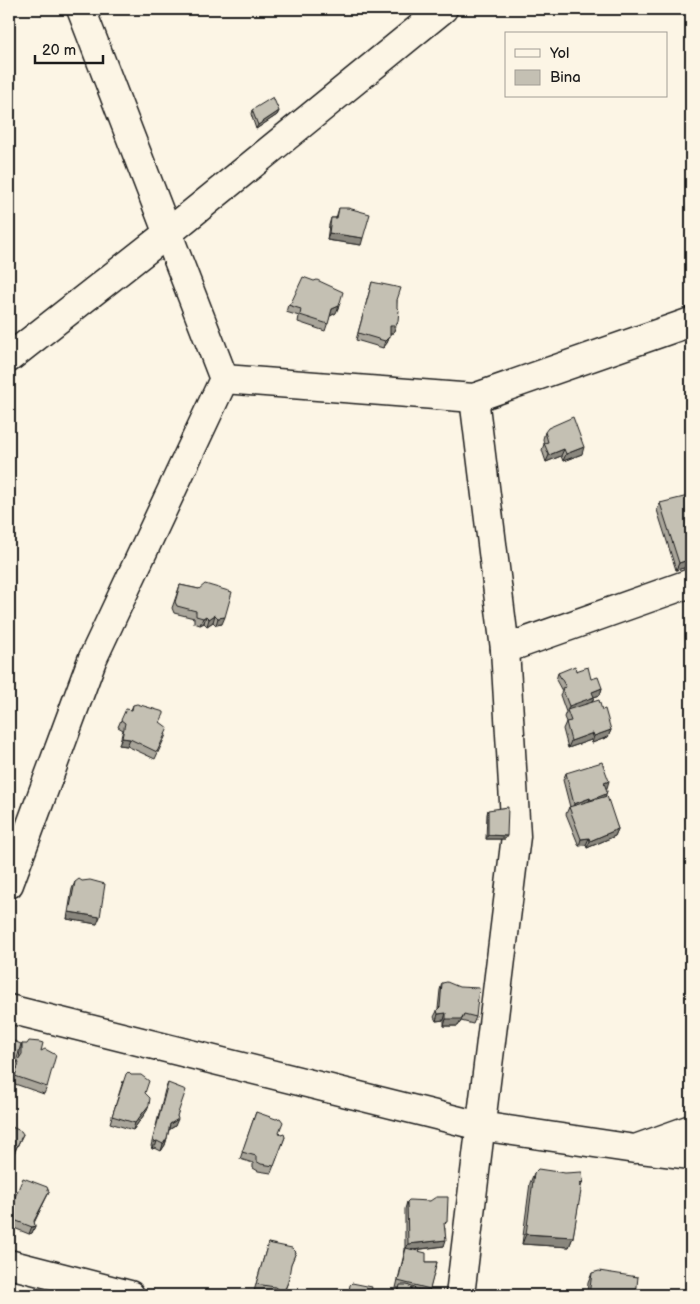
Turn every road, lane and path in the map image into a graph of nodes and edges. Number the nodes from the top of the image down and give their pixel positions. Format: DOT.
graph roads {
  1 [pos="81,9"];
  2 [pos="444,9"];
  3 [pos="168,233"];
  4 [pos="691,322"];
  5 [pos="9,358"];
  6 [pos="224,379"];
  7 [pos="474,398"];
  8 [pos="691,583"];
  9 [pos="506,650"];
  10 [pos="9,884"];
  11 [pos="9,1009"];
  12 [pos="480,1126"];
  13 [pos="691,1129"];
  14 [pos="635,1148"];
  15 [pos="691,1156"];
  16 [pos="9,1264"];
  17 [pos="130,1295"];
  18 [pos="460,1295"];
  1 -- 3 [label="street"];
  2 -- 3 [label="street"];
  3 -- 5 [label="street"];
  3 -- 6 [label="street"];
  4 -- 7 [label="street"];
  6 -- 7 [label="street"];
  6 -- 10 [label="street"];
  7 -- 9 [label="street"];
  8 -- 9 [label="street"];
  9 -- 12 [label="street"];
  11 -- 12 [label="street"];
  12 -- 14 [label="street"];
  12 -- 18 [label="street"];
  13 -- 14 [label="street"];
  14 -- 15 [label="street"];
  16 -- 17 [label="street"];
}
